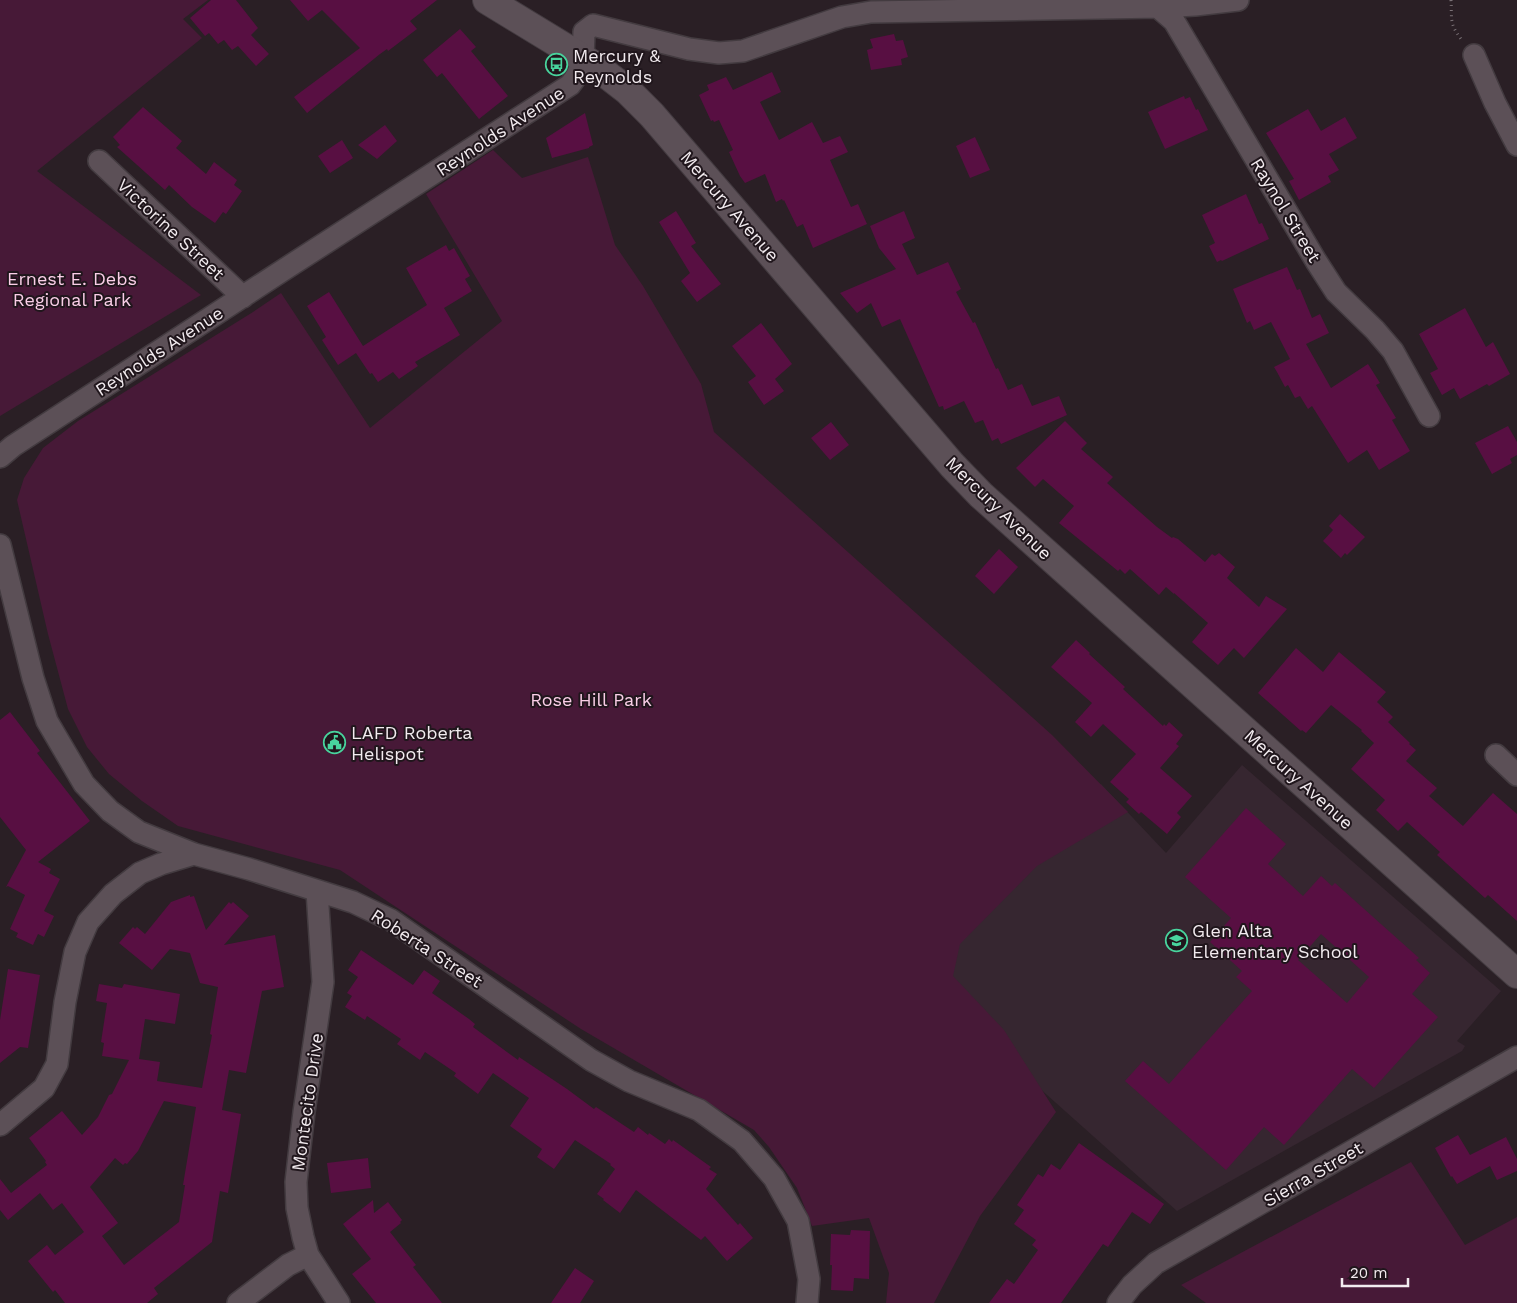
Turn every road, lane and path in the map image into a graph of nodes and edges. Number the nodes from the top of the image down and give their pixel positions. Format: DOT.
graph roads {
  1 [pos="487,0"];
  2 [pos="1238,0"];
  3 [pos="1451,0"];
  4 [pos="1153,4"];
  5 [pos="1474,55"];
  6 [pos="583,57"];
  7 [pos="1517,144"];
  8 [pos="99,161"];
  9 [pos="243,297"];
  10 [pos="1429,416"];
  11 [pos="0,457"];
  12 [pos="0,545"];
  13 [pos="1496,756"];
  14 [pos="1517,775"];
  15 [pos="194,854"];
  16 [pos="317,891"];
  17 [pos="1517,974"];
  18 [pos="1517,1057"];
  19 [pos="0,1125"];
  20 [pos="308,1255"];
  21 [pos="238,1303"];
  22 [pos="338,1303"];
  23 [pos="807,1303"];
  24 [pos="1118,1303"];
  1 -- 6 [label="street, Mercury Avenue"];
  2 -- 4 [label="street, Reynolds Avenue"];
  3 -- 5 [label="path"];
  4 -- 6 [label="street, Reynolds Avenue"];
  4 -- 10 [label="street, Raynol Street"];
  5 -- 7 [label="street"];
  6 -- 9 [label="street, Reynolds Avenue"];
  6 -- 17 [label="street, Mercury Avenue"];
  8 -- 9 [label="street, Victorine Street"];
  9 -- 11 [label="street, Reynolds Avenue"];
  12 -- 15 [label="street, Roberta Street"];
  13 -- 14 [label="street"];
  15 -- 16 [label="street, Roberta Street"];
  15 -- 19 [label="street"];
  16 -- 20 [label="street, Montecito Drive"];
  16 -- 23 [label="street, Roberta Street"];
  18 -- 24 [label="street, Sierra Street"];
  20 -- 21 [label="street"];
  20 -- 22 [label="street, Montecito Drive"];
}
